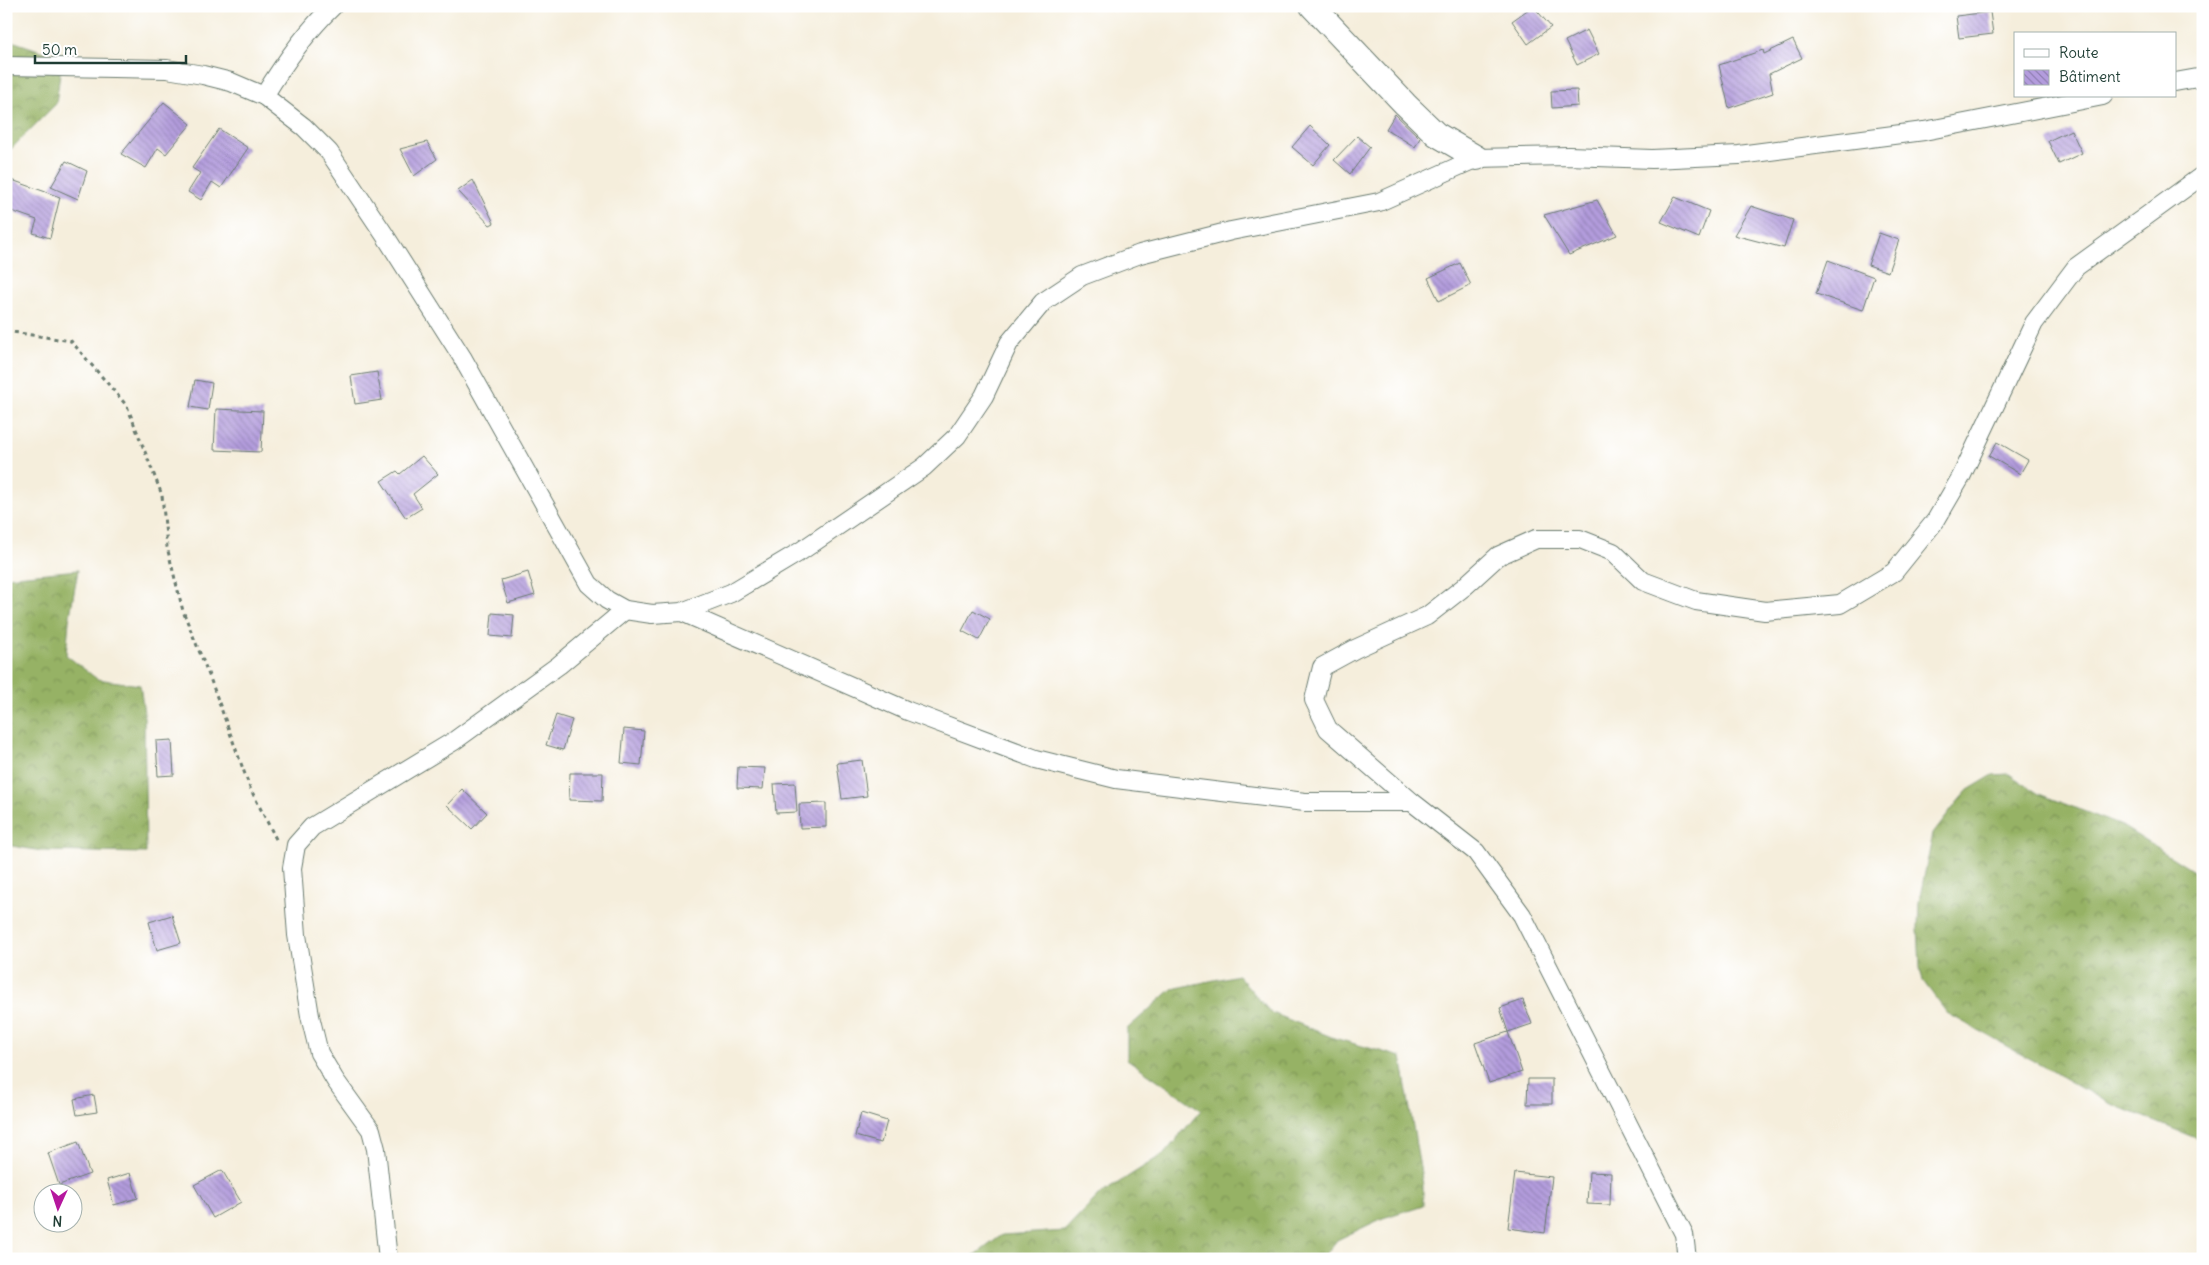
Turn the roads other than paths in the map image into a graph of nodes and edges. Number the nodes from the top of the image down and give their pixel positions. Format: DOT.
graph roads {
  1 [pos="333,6"];
  2 [pos="1312,6"];
  3 [pos="6,66"];
  4 [pos="2203,77"];
  5 [pos="2176,82"];
  6 [pos="264,96"];
  7 [pos="2093,98"];
  8 [pos="1477,158"];
  9 [pos="2203,175"];
  10 [pos="625,610"];
  11 [pos="682,612"];
  12 [pos="1412,802"];
  13 [pos="388,1259"];
  14 [pos="1687,1259"];
  1 -- 6 [label="street"];
  2 -- 8 [label="street"];
  3 -- 6 [label="street"];
  4 -- 5 [label="street"];
  6 -- 10 [label="street"];
  7 -- 8 [label="street"];
  8 -- 11 [label="street"];
  9 -- 12 [label="street"];
  10 -- 11 [label="street"];
  10 -- 13 [label="street"];
  11 -- 12 [label="street"];
  12 -- 14 [label="street"];
}
